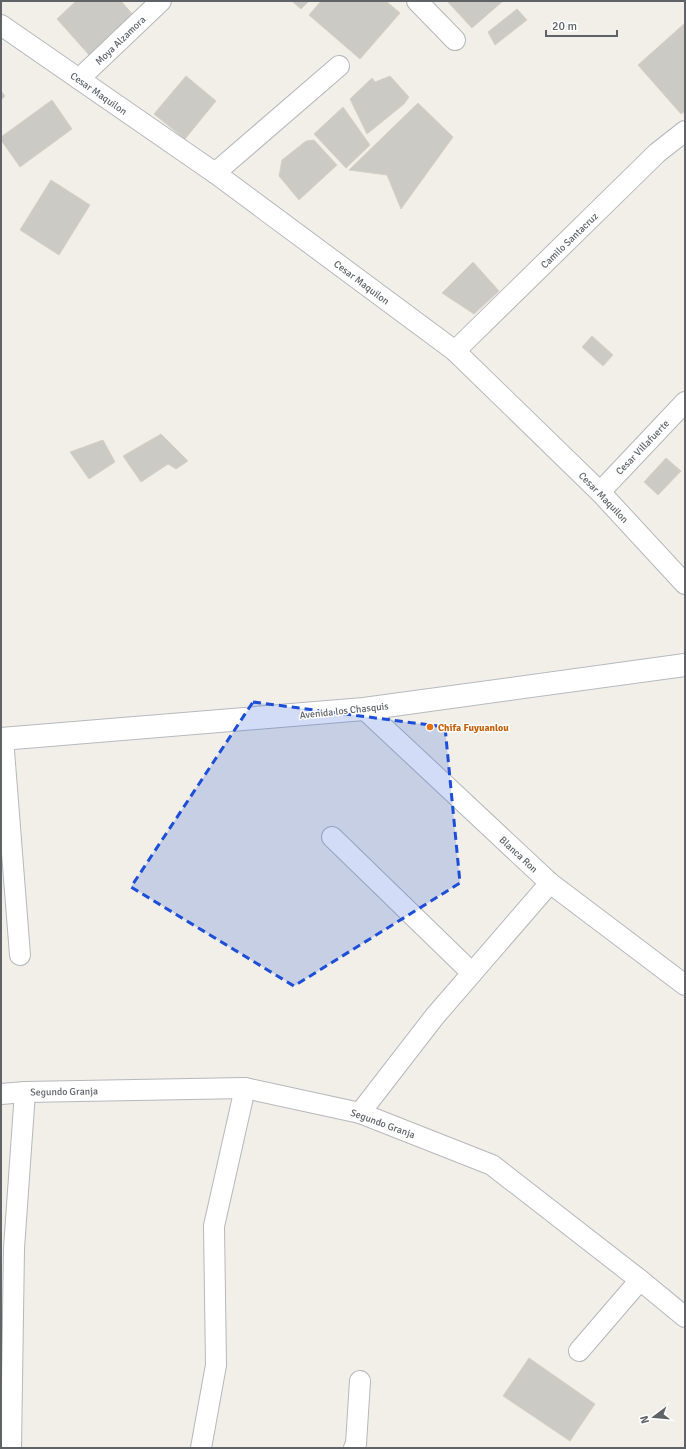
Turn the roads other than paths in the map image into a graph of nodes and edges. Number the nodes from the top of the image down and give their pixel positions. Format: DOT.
graph roads {
  1 [pos="161,1"];
  2 [pos="417,1"];
  3 [pos="1,25"];
  4 [pos="455,40"];
  5 [pos="339,66"];
  6 [pos="79,79"];
  7 [pos="685,131"];
  8 [pos="215,173"];
  9 [pos="455,351"];
  10 [pos="685,402"];
  11 [pos="600,492"];
  12 [pos="685,584"];
  13 [pos="685,665"];
  14 [pos="364,709"];
  15 [pos="2,739"];
  16 [pos="332,837"];
  17 [pos="550,883"];
  18 [pos="20,955"];
  19 [pos="472,973"];
  20 [pos="685,985"];
  21 [pos="245,1088"];
  22 [pos="25,1092"];
  23 [pos="1,1094"];
  24 [pos="360,1113"];
  25 [pos="640,1280"];
  26 [pos="685,1317"];
  27 [pos="579,1351"];
  28 [pos="360,1381"];
  29 [pos="11,1448"];
  30 [pos="201,1448"];
  31 [pos="354,1448"];
  1 -- 6 [label="street, Moya Alzamora"];
  2 -- 4 [label="street"];
  3 -- 6 [label="street, Cesar Maquilon"];
  5 -- 8 [label="street"];
  6 -- 8 [label="street, Cesar Maquilon"];
  7 -- 9 [label="street, Camilo Santacruz"];
  8 -- 9 [label="street, Cesar Maquilon"];
  9 -- 11 [label="street, Cesar Maquilon"];
  10 -- 11 [label="street, Cesar Villafuerte"];
  11 -- 12 [label="street, Cesar Maquilon"];
  13 -- 14 [label="street, Avenida los Chasquis"];
  14 -- 15 [label="street, Avenida los Chasquis"];
  14 -- 17 [label="street, Blanca Ron"];
  15 -- 18 [label="street"];
  16 -- 19 [label="street"];
  17 -- 19 [label="street"];
  17 -- 20 [label="street, Blanca Ron"];
  19 -- 24 [label="street"];
  21 -- 22 [label="street, Segundo Granja"];
  21 -- 24 [label="street, Segundo Granja"];
  21 -- 30 [label="street"];
  22 -- 23 [label="street, Segundo Granja"];
  22 -- 29 [label="street"];
  24 -- 25 [label="street, Segundo Granja"];
  25 -- 26 [label="street, Segundo Granja"];
  25 -- 27 [label="street"];
  28 -- 31 [label="street"];
}
